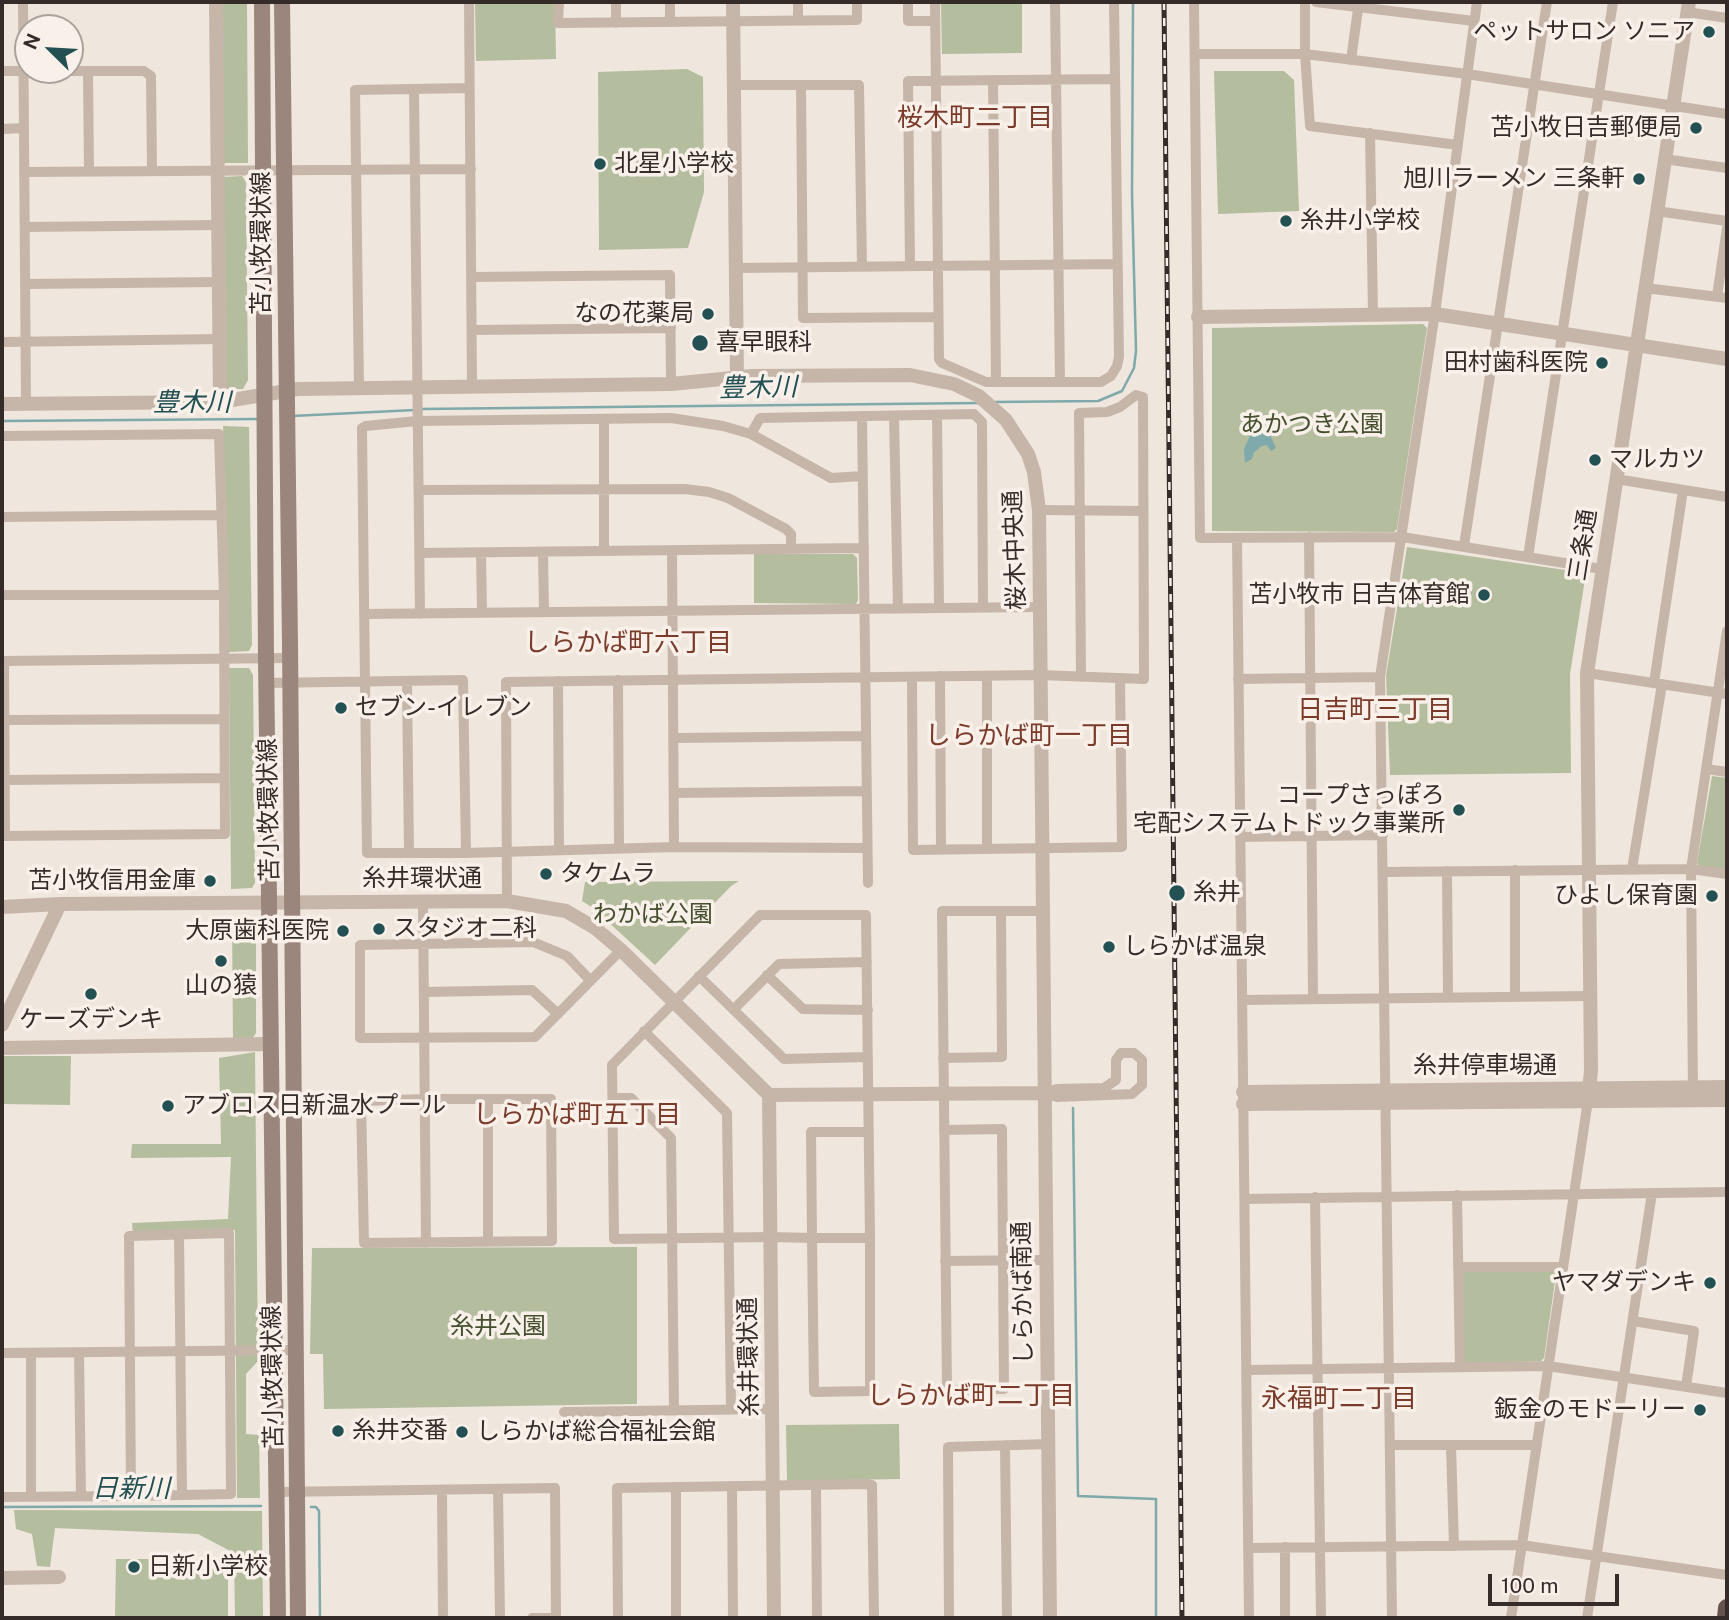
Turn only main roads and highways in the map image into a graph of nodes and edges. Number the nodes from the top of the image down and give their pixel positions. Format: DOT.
graph roads {
  1 [pos="262,2"];
  2 [pos="282,2"];
  3 [pos="1727,1608"];
  4 [pos="278,1618"];
  5 [pos="298,1618"];
  6 [pos="1726,1618"];
  1 -- 4 [label="main road, 苫小牧環状線"];
  2 -- 5 [label="main road, 苫小牧環状線"];
  3 -- 6 [label="highway"];
}
